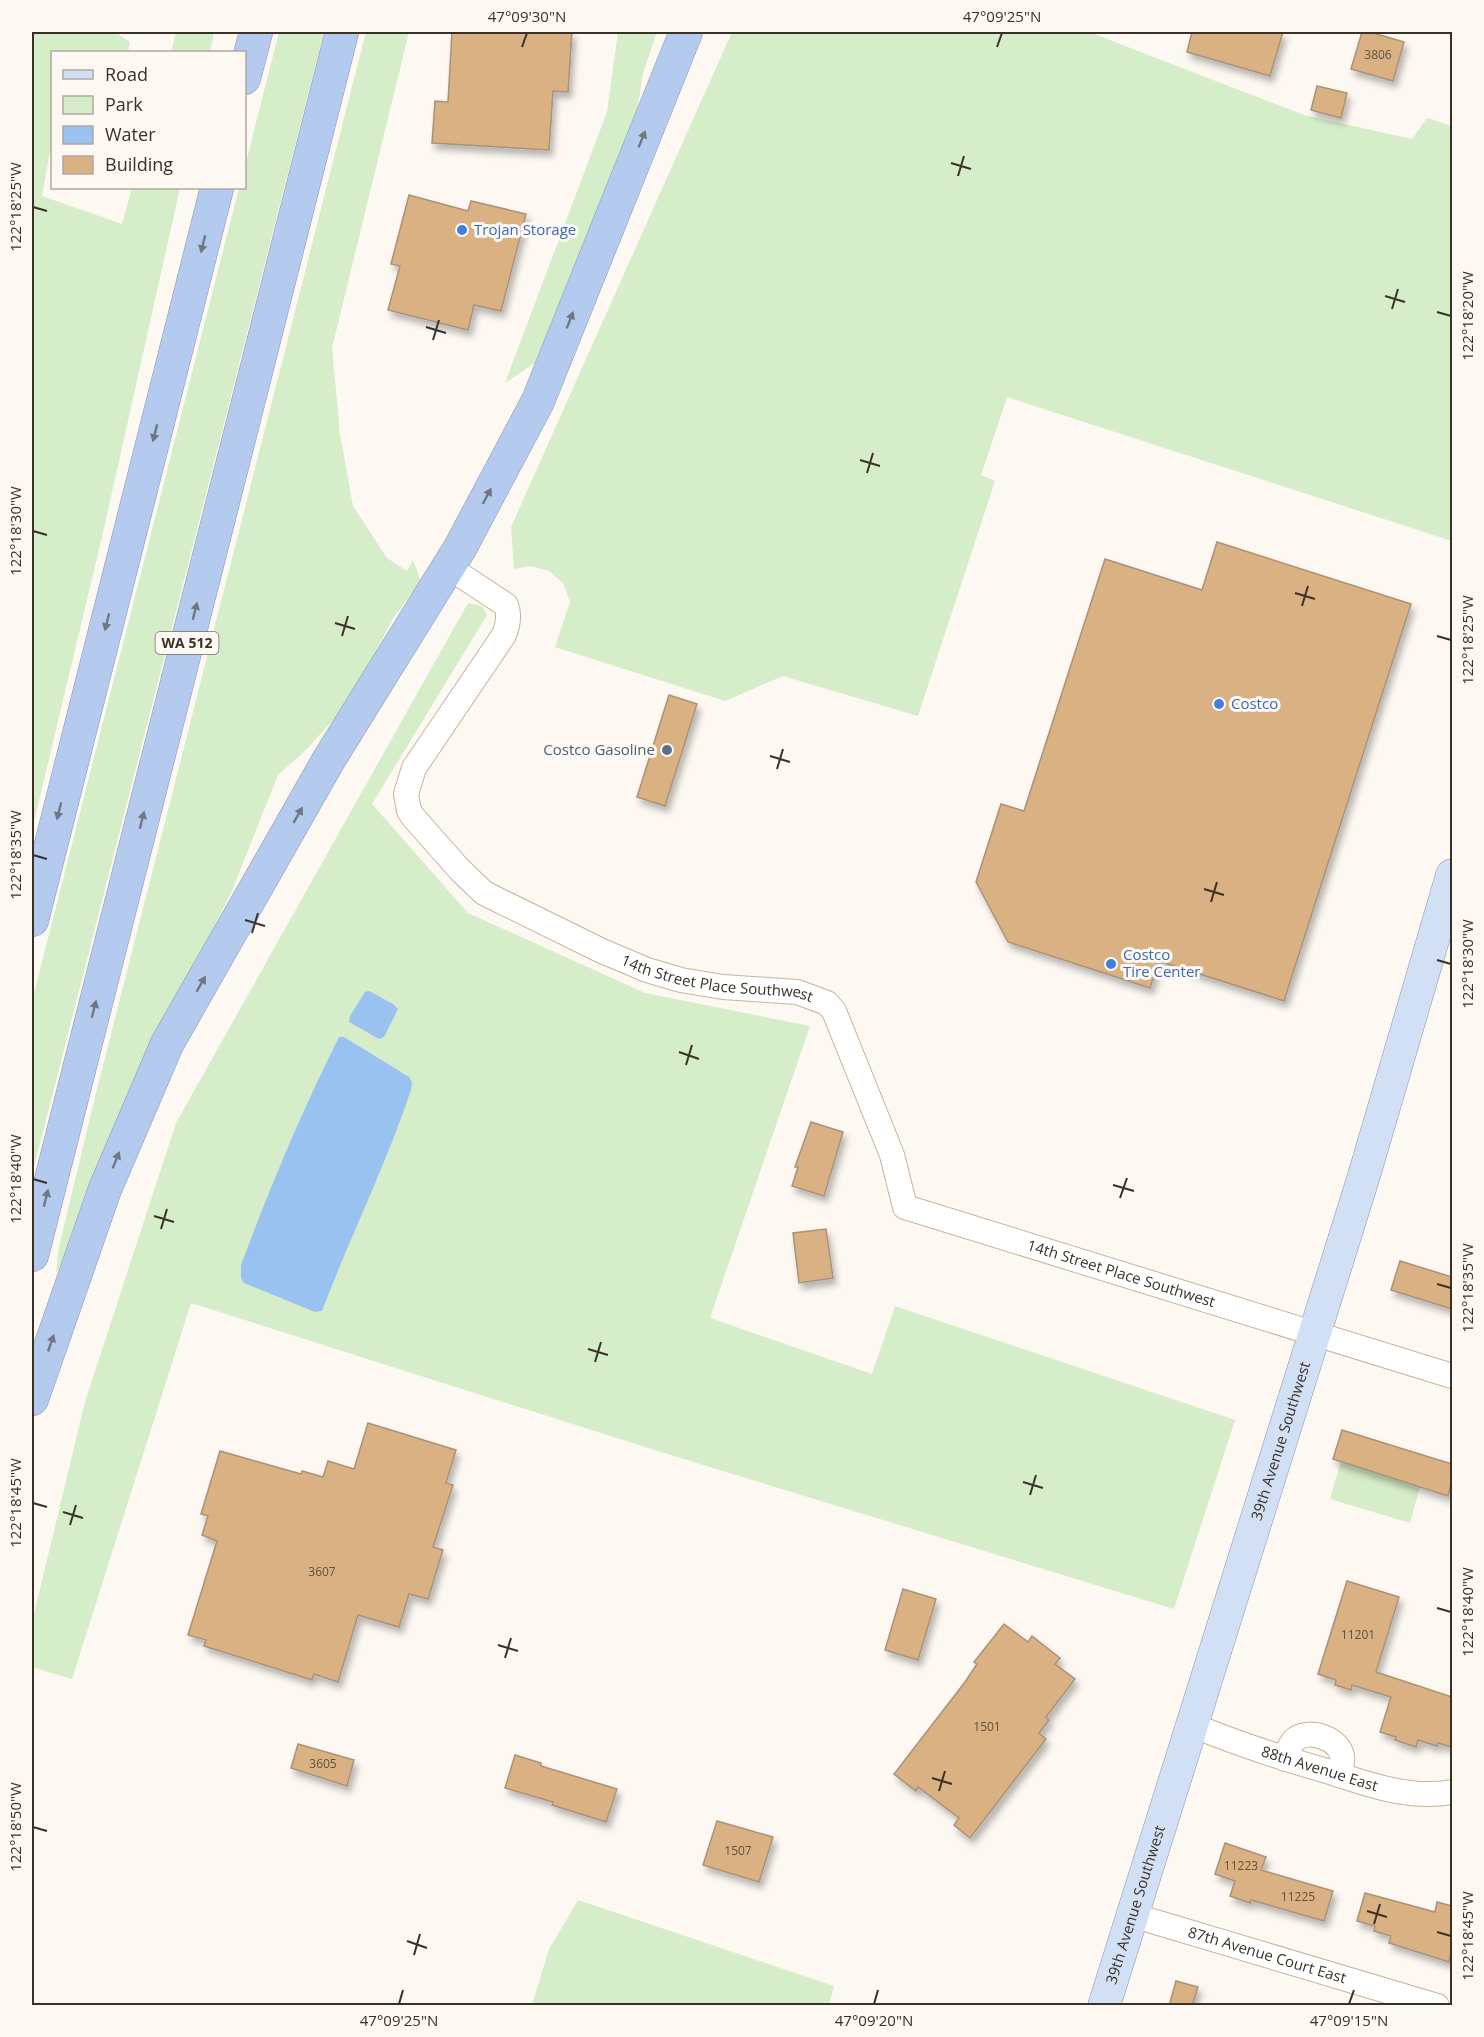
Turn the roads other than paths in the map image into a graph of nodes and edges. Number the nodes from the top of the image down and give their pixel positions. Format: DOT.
graph roads {
  1 [pos="256,32"];
  2 [pos="342,32"];
  3 [pos="686,32"];
  4 [pos="246,70"];
  5 [pos="217,189"];
  6 [pos="452,571"];
  7 [pos="1452,875"];
  8 [pos="32,920"];
  9 [pos="32,1255"];
  10 [pos="1314,1334"];
  11 [pos="1452,1376"];
  12 [pos="32,1399"];
  13 [pos="1192,1725"];
  14 [pos="1452,1792"];
  15 [pos="1132,1915"];
  16 [pos="1104,2006"];
  17 [pos="1437,2006"];
  1 -- 4 [label="highway"];
  9 -- 2 [label="highway, WA 512, one-way"];
  6 -- 3 [label="highway, one-way"];
  5 -- 8 [label="highway, one-way"];
  6 -- 10 [label="street, 14th Street Place Southwest"];
  12 -- 6 [label="highway, one-way"];
  7 -- 10 [label="main road, 39th Avenue Southwest"];
  10 -- 11 [label="street"];
  10 -- 13 [label="main road, 39th Avenue Southwest"];
  13 -- 14 [label="street, 88th Avenue East"];
  13 -- 15 [label="main road, 39th Avenue Southwest"];
  15 -- 16 [label="main road, 39th Avenue Southwest"];
  15 -- 17 [label="street, 87th Avenue Court East"];
}
